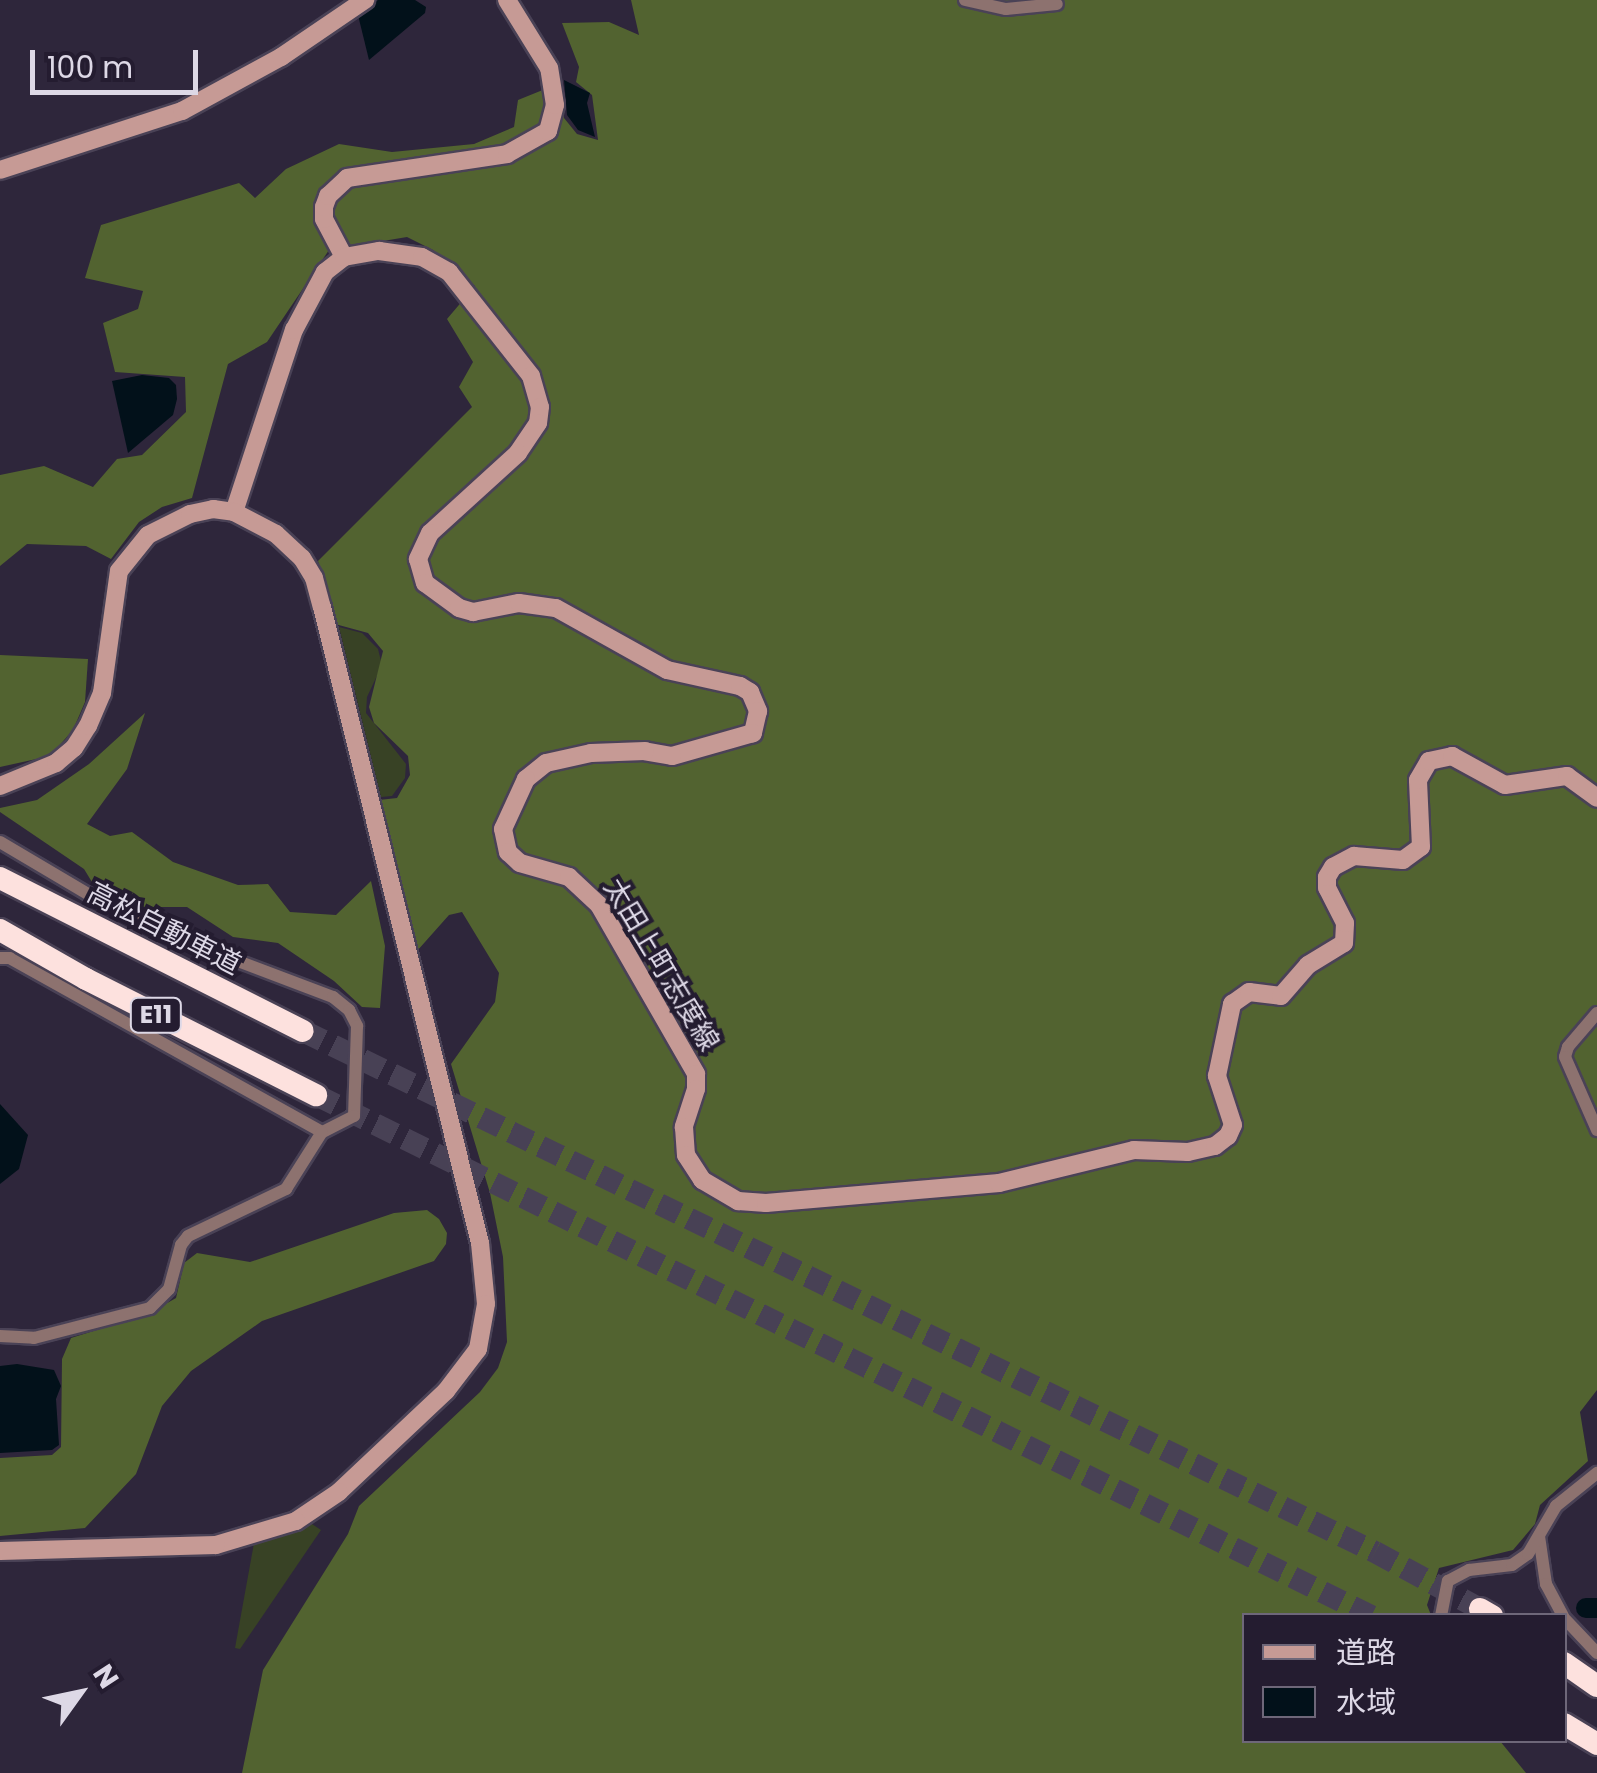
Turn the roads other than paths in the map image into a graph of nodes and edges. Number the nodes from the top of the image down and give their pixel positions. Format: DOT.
graph roads {
  1 [pos="366,0"];
  2 [pos="507,0"];
  3 [pos="965,0"];
  4 [pos="1057,4"];
  5 [pos="0,170"];
  6 [pos="344,257"];
  7 [pos="234,512"];
  8 [pos="0,786"];
  9 [pos="1597,798"];
  10 [pos="0,842"];
  11 [pos="0,878"];
  12 [pos="0,930"];
  13 [pos="0,958"];
  14 [pos="1597,1013"];
  15 [pos="303,1031"];
  16 [pos="316,1094"];
  17 [pos="1597,1130"];
  18 [pos="322,1132"];
  19 [pos="0,1336"];
  20 [pos="1597,1473"];
  21 [pos="1539,1536"];
  22 [pos="0,1552"];
  23 [pos="1442,1613"];
  24 [pos="1562,1613"];
  25 [pos="1567,1620"];
  26 [pos="1597,1653"];
  27 [pos="1567,1665"];
  28 [pos="1597,1686"];
  29 [pos="1567,1726"];
  30 [pos="1597,1744"];
  1 -- 5 [label="main road"];
  2 -- 6 [label="main road"];
  3 -- 4 [label="street"];
  6 -- 7 [label="main road"];
  6 -- 9 [label="main road, 太田上町志度線"];
  7 -- 8 [label="main road"];
  7 -- 22 [label="main road"];
  10 -- 18 [label="street"];
  11 -- 15 [label="highway, 高松自動車道 / E11"];
  12 -- 16 [label="highway, E11"];
  13 -- 18 [label="street"];
  14 -- 17 [label="street"];
  18 -- 19 [label="street"];
  20 -- 21 [label="street"];
  21 -- 23 [label="street"];
  21 -- 24 [label="street"];
  25 -- 26 [label="street"];
  27 -- 28 [label="highway"];
  29 -- 30 [label="highway"];
}
